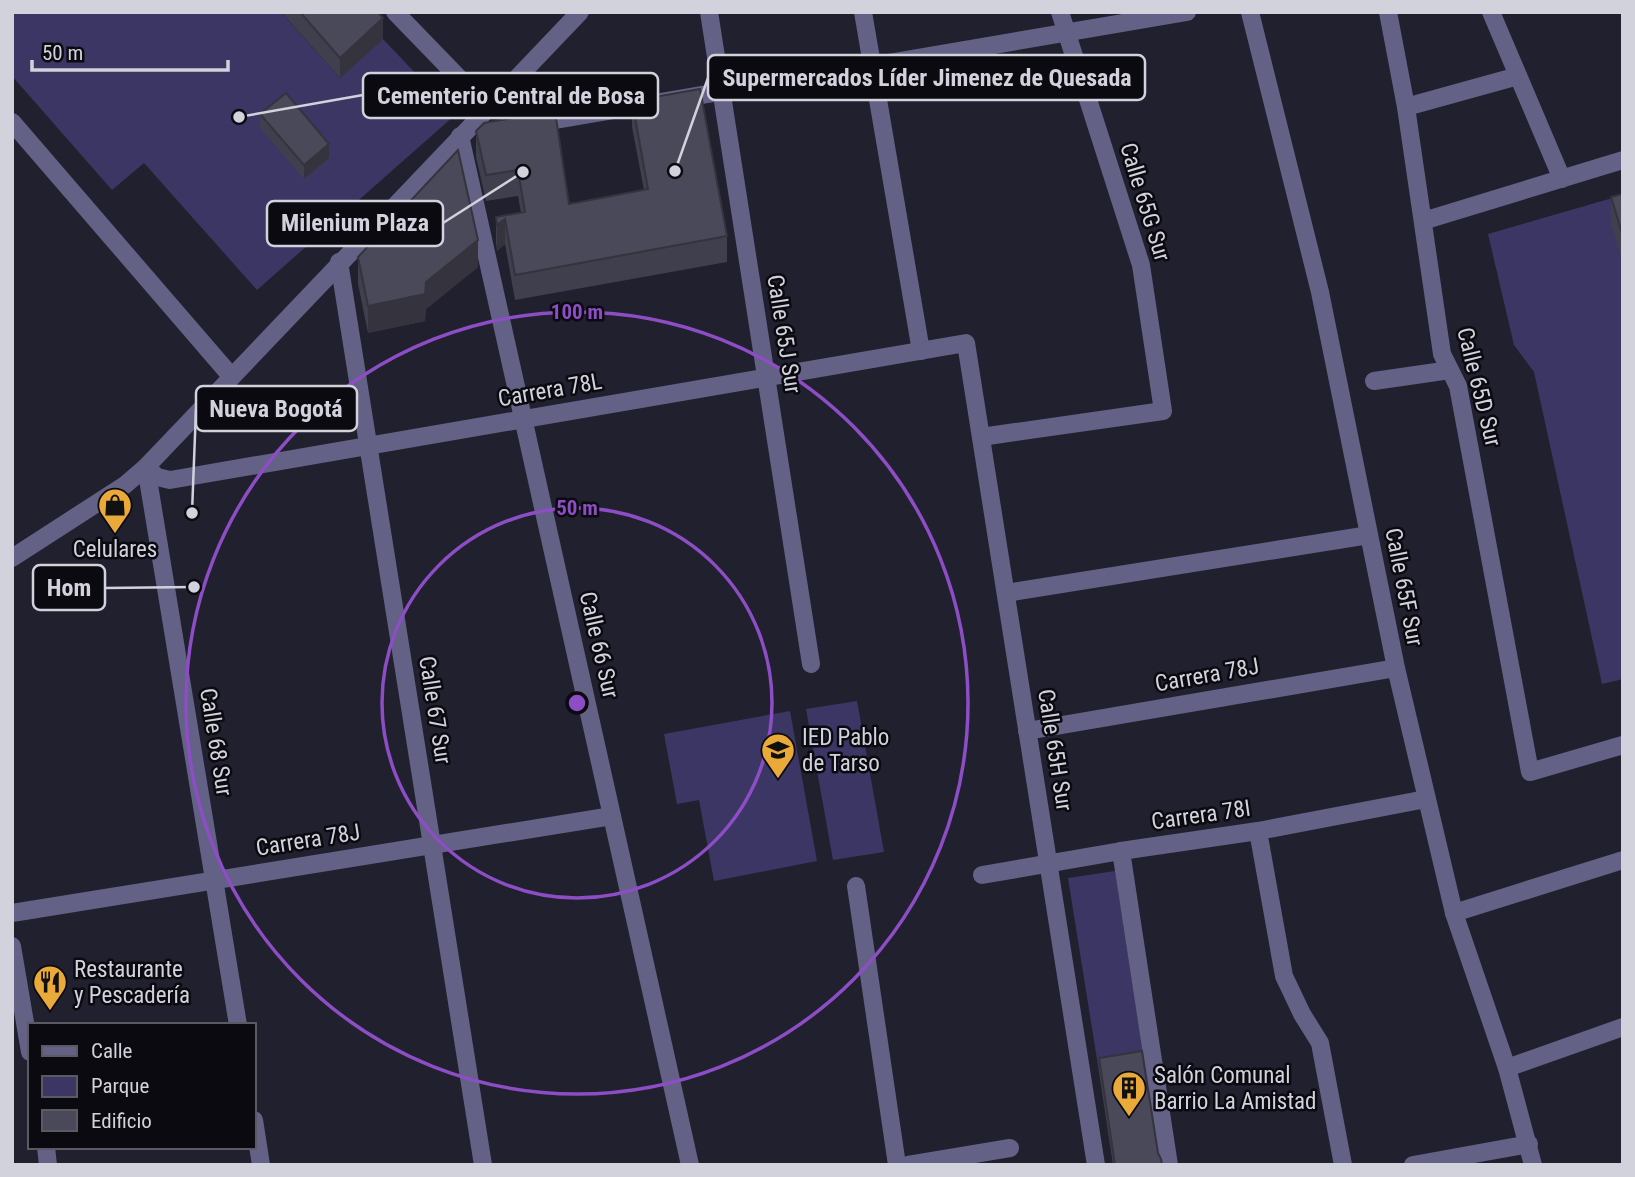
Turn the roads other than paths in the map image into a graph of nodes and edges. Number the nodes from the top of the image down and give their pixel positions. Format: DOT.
graph roads {
  1 [pos="396,12"];
  2 [pos="580,12"];
  3 [pos="709,12"];
  4 [pos="863,12"];
  5 [pos="1060,12"];
  6 [pos="1188,12"];
  7 [pos="1250,12"];
  8 [pos="1388,12"];
  9 [pos="1491,12"];
  10 [pos="1066,33"];
  11 [pos="873,66"];
  12 [pos="1518,76"];
  13 [pos="722,92"];
  14 [pos="1406,107"];
  15 [pos="488,108"];
  16 [pos="12,122"];
  17 [pos="517,127"];
  18 [pos="489,132"];
  19 [pos="460,136"];
  20 [pos="1623,160"];
  21 [pos="1562,179"];
  22 [pos="1423,221"];
  23 [pos="339,262"];
  24 [pos="966,343"];
  25 [pos="920,351"];
  26 [pos="1450,370"];
  27 [pos="231,376"];
  28 [pos="766,378"];
  29 [pos="1374,381"];
  30 [pos="523,420"];
  31 [pos="981,437"];
  32 [pos="369,447"];
  33 [pos="146,467"];
  34 [pos="1369,536"];
  35 [pos="12,558"];
  36 [pos="1006,593"];
  37 [pos="811,664"];
  38 [pos="1396,668"];
  39 [pos="1027,731"];
  40 [pos="1623,745"];
  41 [pos="1426,799"];
  42 [pos="612,816"];
  43 [pos="1258,831"];
  44 [pos="432,845"];
  45 [pos="1121,851"];
  46 [pos="1623,860"];
  47 [pos="1048,863"];
  48 [pos="982,875"];
  49 [pos="214,880"];
  50 [pos="856,886"];
  51 [pos="12,913"];
  52 [pos="1454,913"];
  53 [pos="12,946"];
  54 [pos="238,1023"];
  55 [pos="1623,1027"];
  56 [pos="28,1040"];
  57 [pos="1507,1068"];
  58 [pos="256,1133"];
  59 [pos="1529,1144"];
  60 [pos="1010,1148"];
  61 [pos="261,1165"];
  62 [pos="483,1165"];
  63 [pos="690,1165"];
  64 [pos="897,1165"];
  65 [pos="908,1165"];
  66 [pos="1096,1165"];
  67 [pos="1169,1165"];
  68 [pos="1343,1165"];
  69 [pos="1413,1165"];
  70 [pos="1533,1165"];
  1 -- 15 [label="street"];
  2 -- 15 [label="street"];
  3 -- 13 [label="street, Calle 65J Sur"];
  4 -- 11 [label="street"];
  5 -- 10 [label="street, Calle 65G Sur"];
  6 -- 10 [label="street"];
  7 -- 34 [label="street, Calle 65F Sur"];
  8 -- 14 [label="street, Calle 65D Sur"];
  9 -- 12 [label="street"];
  10 -- 11 [label="street"];
  10 -- 31 [label="street, Calle 65G Sur"];
  11 -- 13 [label="street"];
  11 -- 25 [label="street"];
  12 -- 14 [label="street"];
  12 -- 21 [label="street"];
  13 -- 17 [label="street"];
  13 -- 28 [label="street, Calle 65J Sur"];
  14 -- 22 [label="street, Calle 65D Sur"];
  15 -- 19 [label="street"];
  16 -- 27 [label="street"];
  18 -- 19 [label="street"];
  19 -- 23 [label="street"];
  19 -- 30 [label="street, Calle 66 Sur"];
  20 -- 21 [label="street"];
  21 -- 22 [label="street"];
  22 -- 26 [label="street, Calle 65D Sur"];
  23 -- 27 [label="street"];
  23 -- 32 [label="street, Calle 67 Sur"];
  24 -- 25 [label="street, Carrera 78L"];
  24 -- 31 [label="street, Calle 65H Sur"];
  25 -- 28 [label="street, Carrera 78L"];
  26 -- 29 [label="street"];
  26 -- 40 [label="street, Calle 65D Sur"];
  27 -- 33 [label="street"];
  28 -- 30 [label="street, Carrera 78L"];
  28 -- 37 [label="street, Calle 65J Sur"];
  30 -- 32 [label="street, Carrera 78L"];
  30 -- 42 [label="street, Calle 66 Sur"];
  31 -- 36 [label="street, Calle 65H Sur"];
  32 -- 33 [label="street, Carrera 78L"];
  32 -- 44 [label="street, Calle 67 Sur"];
  33 -- 35 [label="street"];
  33 -- 49 [label="street, Calle 68 Sur"];
  34 -- 36 [label="street"];
  34 -- 38 [label="street, Calle 65F Sur"];
  36 -- 39 [label="street, Calle 65H Sur"];
  38 -- 39 [label="street, Carrera 78J"];
  38 -- 41 [label="street, Calle 65F Sur"];
  39 -- 47 [label="street, Calle 65H Sur"];
  41 -- 43 [label="street, Carrera 78I"];
  41 -- 52 [label="street, Calle 65F Sur"];
  42 -- 44 [label="street, Carrera 78J"];
  42 -- 63 [label="street, Calle 66 Sur"];
  43 -- 45 [label="street, Carrera 78I"];
  43 -- 68 [label="street"];
  44 -- 49 [label="street, Carrera 78J"];
  44 -- 62 [label="street, Calle 67 Sur"];
  45 -- 47 [label="street, Carrera 78I"];
  45 -- 67 [label="street"];
  46 -- 52 [label="street"];
  47 -- 48 [label="street, Carrera 78I"];
  47 -- 66 [label="street, Calle 65H Sur"];
  49 -- 51 [label="street, Carrera 78J"];
  49 -- 54 [label="street, Calle 68 Sur"];
  50 -- 64 [label="street"];
  52 -- 57 [label="street, Calle 65F Sur"];
  53 -- 56 [label="street"];
  55 -- 57 [label="street"];
  57 -- 59 [label="street, Calle 65F Sur"];
  58 -- 61 [label="street"];
  59 -- 69 [label="street"];
  59 -- 70 [label="street, Calle 65F Sur"];
  60 -- 65 [label="street"];
}
